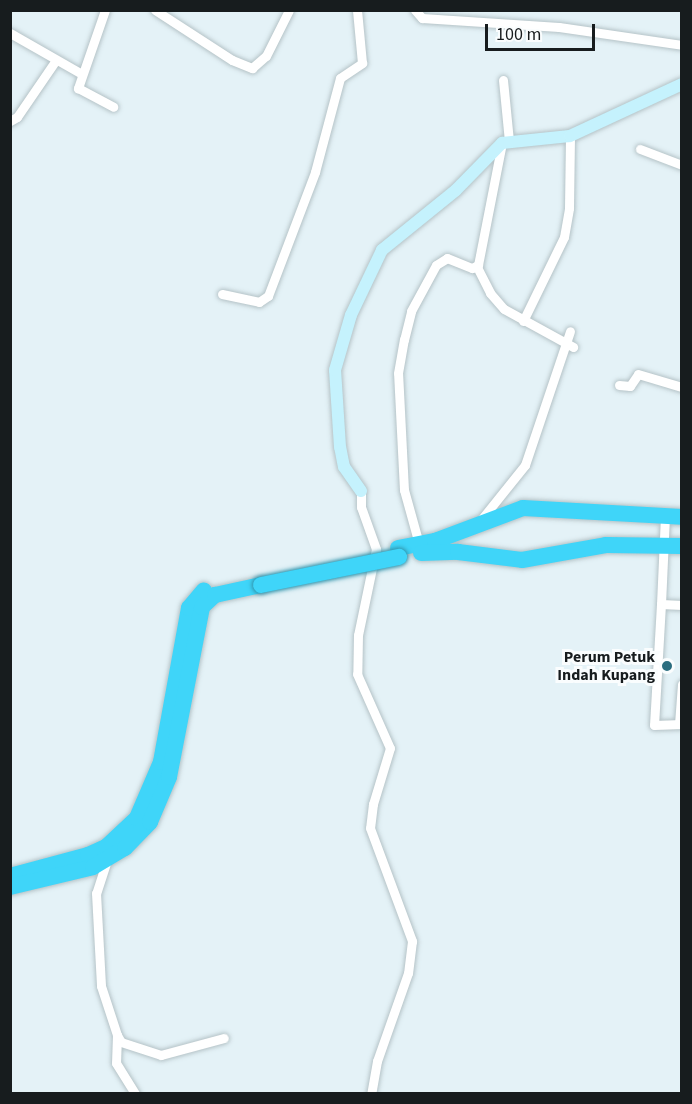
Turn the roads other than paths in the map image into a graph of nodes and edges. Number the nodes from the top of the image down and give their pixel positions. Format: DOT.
graph roads {
  1 [pos="105,10"];
  2 [pos="155,10"];
  3 [pos="289,10"];
  4 [pos="357,10"];
  5 [pos="416,10"];
  6 [pos="10,33"];
  7 [pos="681,45"];
  8 [pos="56,60"];
  9 [pos="82,74"];
  10 [pos="503,80"];
  11 [pos="681,84"];
  12 [pos="113,107"];
  13 [pos="10,121"];
  14 [pos="570,136"];
  15 [pos="505,142"];
  16 [pos="640,149"];
  17 [pos="681,165"];
  18 [pos="477,267"];
  19 [pos="222,294"];
  20 [pos="523,321"];
  21 [pos="570,331"];
  22 [pos="569,345"];
  23 [pos="619,385"];
  24 [pos="681,387"];
  25 [pos="361,491"];
  26 [pos="673,517"];
  27 [pos="474,527"];
  28 [pos="419,544"];
  29 [pos="674,546"];
  30 [pos="398,552"];
  31 [pos="261,581"];
  32 [pos="661,604"];
  33 [pos="681,606"];
  34 [pos="681,684"];
  35 [pos="680,724"];
  36 [pos="108,858"];
  37 [pos="18,880"];
  38 [pos="117,1035"];
  39 [pos="225,1038"];
  40 [pos="135,1094"];
  41 [pos="371,1094"];
  1 -- 9 [label="street"];
  2 -- 3 [label="street"];
  4 -- 19 [label="street"];
  5 -- 7 [label="street"];
  6 -- 8 [label="street"];
  8 -- 9 [label="street"];
  8 -- 13 [label="street"];
  9 -- 12 [label="street"];
  10 -- 15 [label="street"];
  11 -- 14 [label="street"];
  14 -- 15 [label="street"];
  14 -- 20 [label="street"];
  15 -- 18 [label="street"];
  15 -- 25 [label="street"];
  16 -- 17 [label="street"];
  18 -- 20 [label="street"];
  18 -- 28 [label="street"];
  20 -- 22 [label="street"];
  21 -- 22 [label="street"];
  22 -- 27 [label="street"];
  23 -- 24 [label="street"];
  25 -- 41 [label="street"];
  26 -- 27 [label="highway"];
  26 -- 29 [label="street"];
  27 -- 28 [label="highway"];
  28 -- 30 [label="highway"];
  29 -- 30 [label="highway"];
  29 -- 32 [label="street"];
  30 -- 31 [label="highway, bridge"];
  31 -- 36 [label="highway"];
  31 -- 37 [label="highway"];
  32 -- 33 [label="street"];
  32 -- 35 [label="street"];
  34 -- 35 [label="street"];
  36 -- 37 [label="highway"];
  36 -- 38 [label="street"];
  38 -- 39 [label="street"];
  38 -- 40 [label="street"];
}
